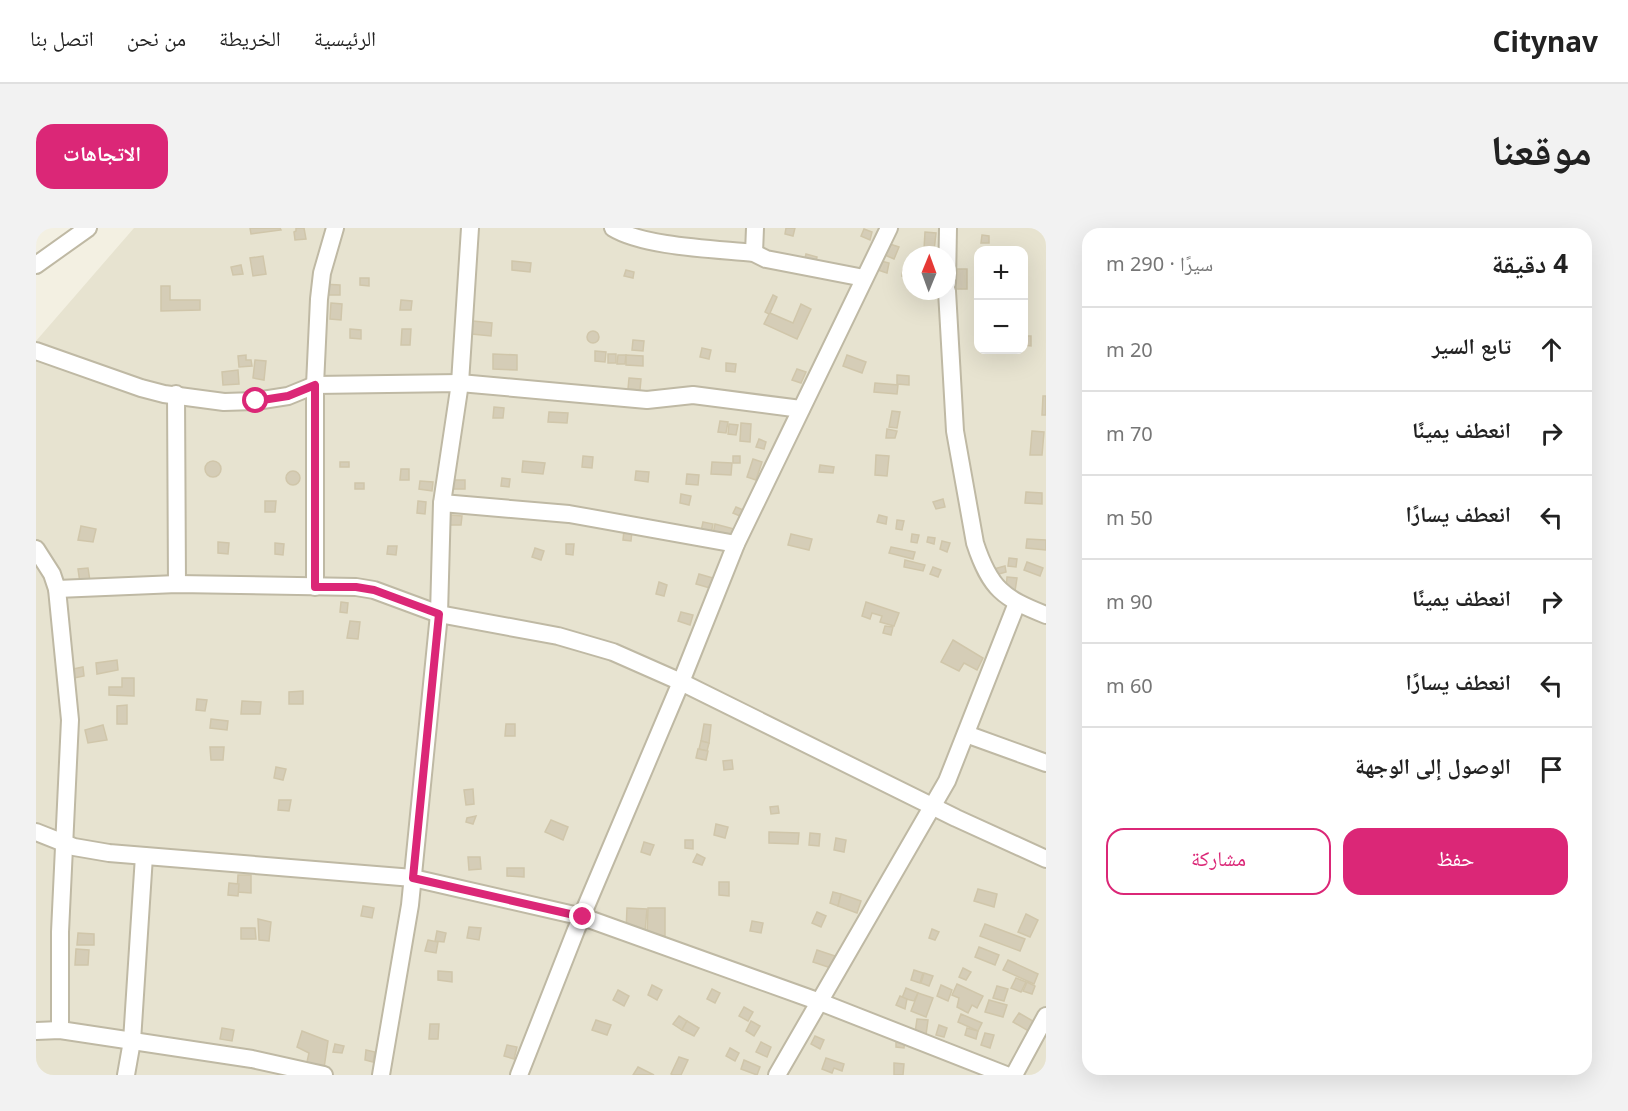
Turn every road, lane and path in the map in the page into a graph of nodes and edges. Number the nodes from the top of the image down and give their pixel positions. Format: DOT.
graph roads {
  1 [pos="87,228"];
  2 [pos="335,228"];
  3 [pos="470,228"];
  4 [pos="613,228"];
  5 [pos="755,228"];
  6 [pos="889,228"];
  7 [pos="948,228"];
  8 [pos="948,246"];
  9 [pos="754,253"];
  10 [pos="36,265"];
  11 [pos="864,278"];
  12 [pos="948,300"];
  13 [pos="36,351"];
  14 [pos="460,383"];
  15 [pos="315,385"];
  16 [pos="176,394"];
  17 [pos="801,409"];
  18 [pos="442,503"];
  19 [pos="736,544"];
  20 [pos="36,549"];
  21 [pos="177,584"];
  22 [pos="315,587"];
  23 [pos="57,589"];
  24 [pos="1017,603"];
  25 [pos="439,614"];
  26 [pos="1046,615"];
  27 [pos="681,682"];
  28 [pos="966,734"];
  29 [pos="1046,763"];
  30 [pos="933,806"];
  31 [pos="36,832"];
  32 [pos="64,842"];
  33 [pos="144,856"];
  34 [pos="1046,859"];
  35 [pos="413,878"];
  36 [pos="583,917"];
  37 [pos="820,1002"];
  38 [pos="1046,1016"];
  39 [pos="60,1030"];
  40 [pos="36,1031"];
  41 [pos="132,1041"];
  42 [pos="126,1075"];
  43 [pos="324,1075"];
  44 [pos="381,1075"];
  45 [pos="519,1075"];
  46 [pos="777,1075"];
  47 [pos="1006,1075"];
  48 [pos="1014,1075"];
  1 -- 10 [label="street"];
  2 -- 15 [label="street"];
  3 -- 14 [label="street"];
  4 -- 9 [label="street"];
  5 -- 9 [label="street"];
  6 -- 11 [label="street"];
  7 -- 8 [label="street"];
  9 -- 11 [label="street"];
  11 -- 17 [label="street"];
  12 -- 24 [label="street"];
  13 -- 16 [label="street"];
  14 -- 15 [label="street"];
  14 -- 17 [label="street"];
  14 -- 18 [label="street"];
  15 -- 16 [label="street"];
  15 -- 22 [label="street"];
  16 -- 21 [label="street"];
  17 -- 19 [label="street"];
  18 -- 19 [label="street"];
  18 -- 25 [label="street"];
  19 -- 27 [label="street"];
  20 -- 23 [label="street"];
  21 -- 22 [label="street"];
  21 -- 23 [label="street"];
  22 -- 25 [label="street"];
  23 -- 32 [label="street"];
  24 -- 26 [label="street"];
  24 -- 28 [label="street"];
  25 -- 27 [label="street"];
  25 -- 35 [label="street"];
  27 -- 30 [label="street"];
  27 -- 36 [label="street"];
  28 -- 29 [label="street"];
  28 -- 30 [label="street"];
  30 -- 34 [label="street"];
  30 -- 37 [label="street"];
  31 -- 32 [label="street"];
  32 -- 33 [label="street"];
  32 -- 39 [label="street"];
  33 -- 35 [label="street"];
  33 -- 41 [label="street"];
  35 -- 36 [label="street"];
  35 -- 44 [label="street"];
  36 -- 37 [label="street"];
  36 -- 45 [label="street"];
  37 -- 46 [label="street"];
  37 -- 47 [label="street"];
  38 -- 48 [label="street"];
  39 -- 40 [label="street"];
  39 -- 41 [label="street"];
  41 -- 42 [label="street"];
  41 -- 43 [label="street"];
}
